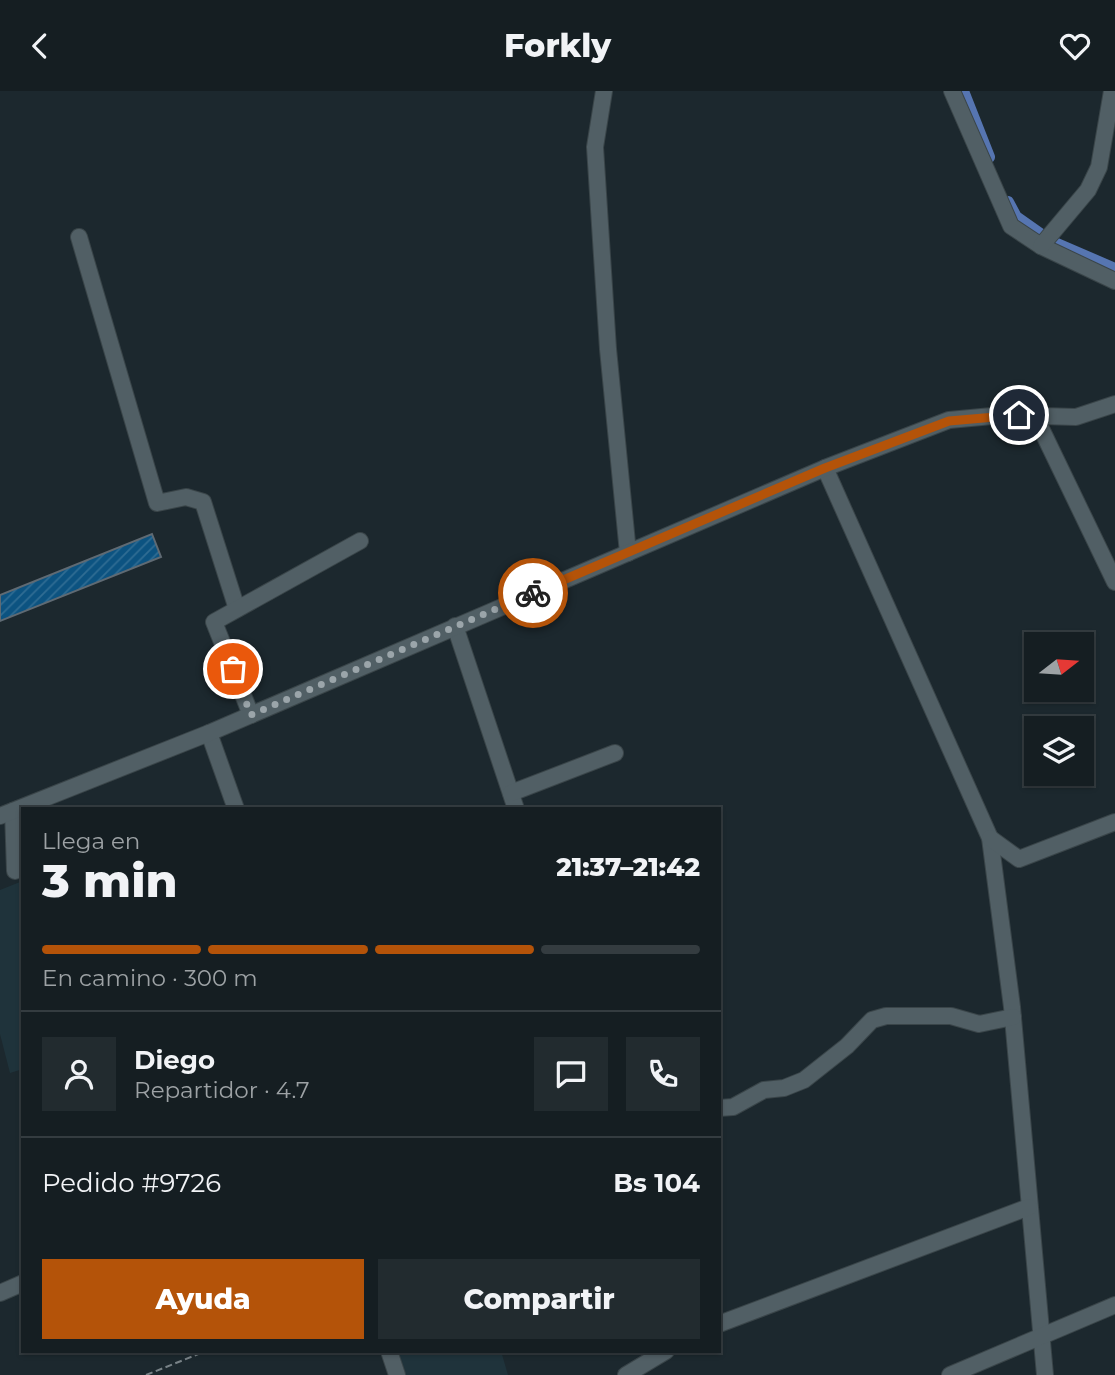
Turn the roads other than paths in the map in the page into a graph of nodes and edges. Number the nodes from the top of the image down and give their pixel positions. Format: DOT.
graph roads {
  1 [pos="604,91"];
  2 [pos="953,91"];
  3 [pos="1112,91"];
  4 [pos="79,236"];
  5 [pos="1041,245"];
  6 [pos="1115,281"];
  7 [pos="1115,404"];
  8 [pos="1034,414"];
  9 [pos="825,468"];
  10 [pos="360,541"];
  11 [pos="628,552"];
  12 [pos="1115,582"];
  13 [pos="237,609"];
  14 [pos="455,626"];
  15 [pos="251,715"];
  16 [pos="209,733"];
  17 [pos="615,753"];
  18 [pos="513,801"];
  19 [pos="24,807"];
  20 [pos="235,807"];
  21 [pos="6,814"];
  22 [pos="1115,822"];
  23 [pos="990,838"];
  24 [pos="15,871"];
  25 [pos="1013,1017"];
  26 [pos="721,1108"];
  27 [pos="1029,1207"];
  28 [pos="21,1284"];
  29 [pos="0,1293"];
  30 [pos="1115,1305"];
  31 [pos="721,1323"];
  32 [pos="1040,1337"];
  33 [pos="390,1353"];
  34 [pos="663,1353"];
  35 [pos="397,1375"];
  36 [pos="626,1375"];
  37 [pos="950,1375"];
  38 [pos="1045,1375"];
  1 -- 11 [label="street"];
  2 -- 5 [label="street"];
  3 -- 5 [label="street"];
  4 -- 13 [label="street"];
  5 -- 6 [label="street"];
  7 -- 8 [label="street"];
  8 -- 9 [label="street"];
  8 -- 12 [label="street"];
  9 -- 11 [label="street"];
  9 -- 23 [label="street"];
  10 -- 13 [label="street"];
  11 -- 14 [label="street"];
  13 -- 15 [label="street"];
  14 -- 15 [label="street"];
  14 -- 18 [label="street"];
  15 -- 16 [label="street"];
  16 -- 19 [label="street"];
  16 -- 20 [label="street"];
  17 -- 18 [label="street"];
  21 -- 24 [label="street"];
  22 -- 23 [label="street"];
  23 -- 25 [label="street"];
  25 -- 26 [label="street"];
  25 -- 27 [label="street"];
  27 -- 31 [label="street"];
  27 -- 32 [label="street"];
  28 -- 29 [label="street"];
  30 -- 32 [label="street"];
  32 -- 37 [label="street"];
  32 -- 38 [label="street"];
  33 -- 35 [label="street"];
  34 -- 36 [label="street"];
}
